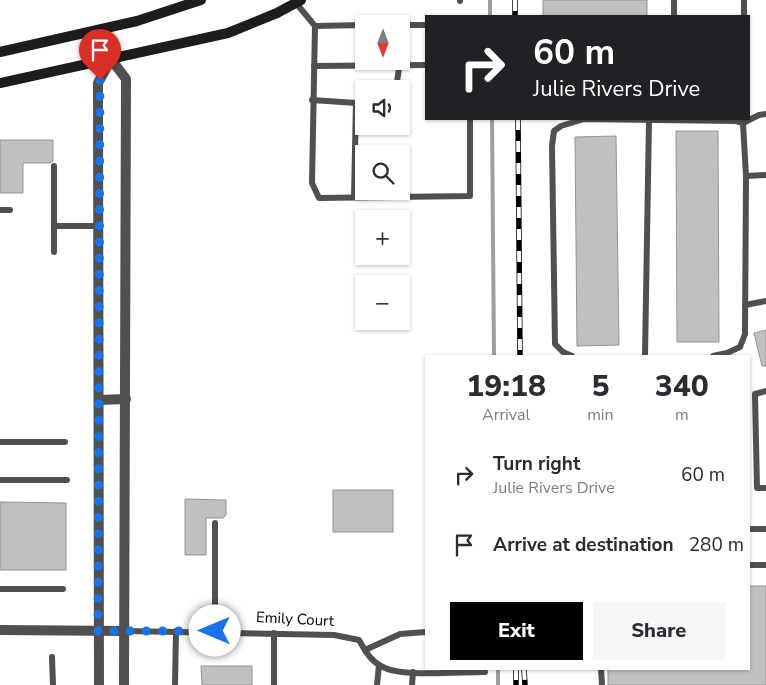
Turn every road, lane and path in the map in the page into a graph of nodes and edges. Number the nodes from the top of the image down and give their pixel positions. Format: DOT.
graph roads {
  1 [pos="201,0"];
  2 [pos="674,0"];
  3 [pos="744,0"];
  4 [pos="299,1"];
  5 [pos="674,15"];
  6 [pos="744,15"];
  7 [pos="355,25"];
  8 [pos="410,25"];
  9 [pos="425,25"];
  10 [pos="315,26"];
  11 [pos="103,29"];
  12 [pos="0,52"];
  13 [pos="111,59"];
  14 [pos="410,64"];
  15 [pos="355,65"];
  16 [pos="425,65"];
  17 [pos="314,66"];
  18 [pos="0,83"];
  19 [pos="312,100"];
  20 [pos="355,103"];
  21 [pos="766,114"];
  22 [pos="750,119"];
  23 [pos="470,120"];
  24 [pos="581,120"];
  25 [pos="649,120"];
  26 [pos="748,120"];
  27 [pos="743,123"];
  28 [pos="355,135"];
  29 [pos="54,166"];
  30 [pos="766,175"];
  31 [pos="746,176"];
  32 [pos="354,197"];
  33 [pos="0,210"];
  34 [pos="10,210"];
  35 [pos="54,226"];
  36 [pos="98,226"];
  37 [pos="54,252"];
  38 [pos="766,300"];
  39 [pos="746,305"];
  40 [pos="570,355"];
  41 [pos="645,355"];
  42 [pos="718,355"];
  43 [pos="766,391"];
  44 [pos="752,393"];
  45 [pos="126,399"];
  46 [pos="99,400"];
  47 [pos="0,442"];
  48 [pos="64,442"];
  49 [pos="0,480"];
  50 [pos="67,480"];
  51 [pos="766,488"];
  52 [pos="215,523"];
  53 [pos="750,529"];
  54 [pos="766,529"];
  55 [pos="750,565"];
  56 [pos="766,565"];
  57 [pos="0,589"];
  58 [pos="63,589"];
  59 [pos="0,630"];
  60 [pos="98,631"];
  61 [pos="125,631"];
  62 [pos="176,631"];
  63 [pos="215,631"];
  64 [pos="425,632"];
  65 [pos="274,633"];
  66 [pos="365,650"];
  67 [pos="52,658"];
  68 [pos="379,664"];
  69 [pos="469,670"];
  70 [pos="601,670"];
  71 [pos="414,672"];
  72 [pos="485,672"];
  73 [pos="53,685"];
  74 [pos="99,685"];
  75 [pos="124,685"];
  76 [pos="175,685"];
  77 [pos="274,685"];
  78 [pos="377,685"];
  79 [pos="412,685"];
  80 [pos="602,685"];
  1 -- 11 [label="main road"];
  2 -- 5 [label="lane"];
  3 -- 6 [label="lane"];
  4 -- 10 [label="lane"];
  4 -- 13 [label="main road"];
  7 -- 10 [label="lane"];
  8 -- 9 [label="lane"];
  10 -- 17 [label="lane"];
  11 -- 12 [label="main road"];
  11 -- 13 [label="street"];
  13 -- 18 [label="main road"];
  13 -- 36 [label="street"];
  13 -- 45 [label="street"];
  14 -- 16 [label="lane"];
  15 -- 17 [label="lane"];
  17 -- 19 [label="lane"];
  19 -- 20 [label="lane"];
  19 -- 32 [label="lane"];
  21 -- 22 [label="lane"];
  23 -- 32 [label="lane"];
  24 -- 40 [label="lane"];
  25 -- 27 [label="lane"];
  25 -- 41 [label="lane"];
  26 -- 27 [label="lane"];
  27 -- 31 [label="lane"];
  28 -- 32 [label="lane"];
  29 -- 35 [label="lane"];
  30 -- 31 [label="lane"];
  31 -- 39 [label="lane"];
  33 -- 34 [label="lane"];
  35 -- 36 [label="lane"];
  35 -- 37 [label="lane"];
  36 -- 46 [label="street"];
  38 -- 39 [label="lane"];
  39 -- 42 [label="lane"];
  43 -- 44 [label="lane"];
  44 -- 51 [label="lane"];
  45 -- 46 [label="street"];
  45 -- 61 [label="street"];
  46 -- 60 [label="street"];
  47 -- 48 [label="lane"];
  49 -- 50 [label="lane"];
  52 -- 63 [label="lane"];
  53 -- 54 [label="lane"];
  55 -- 56 [label="lane"];
  57 -- 58 [label="lane"];
  59 -- 60 [label="street, Emily Court"];
  60 -- 61 [label="street, Emily Court"];
  60 -- 74 [label="street"];
  61 -- 62 [label="lane, Emily Court"];
  61 -- 75 [label="street"];
  62 -- 63 [label="lane, Emily Court"];
  62 -- 76 [label="lane"];
  63 -- 65 [label="lane, Emily Court"];
  64 -- 66 [label="lane"];
  65 -- 66 [label="lane, Emily Court"];
  65 -- 77 [label="lane"];
  66 -- 68 [label="lane, Emily Court"];
  67 -- 73 [label="lane"];
  68 -- 71 [label="lane, Emily Court"];
  68 -- 78 [label="lane"];
  69 -- 71 [label="lane, Emily Court"];
  69 -- 72 [label="lane, Emily Court"];
  70 -- 80 [label="lane"];
  71 -- 79 [label="lane"];
}
